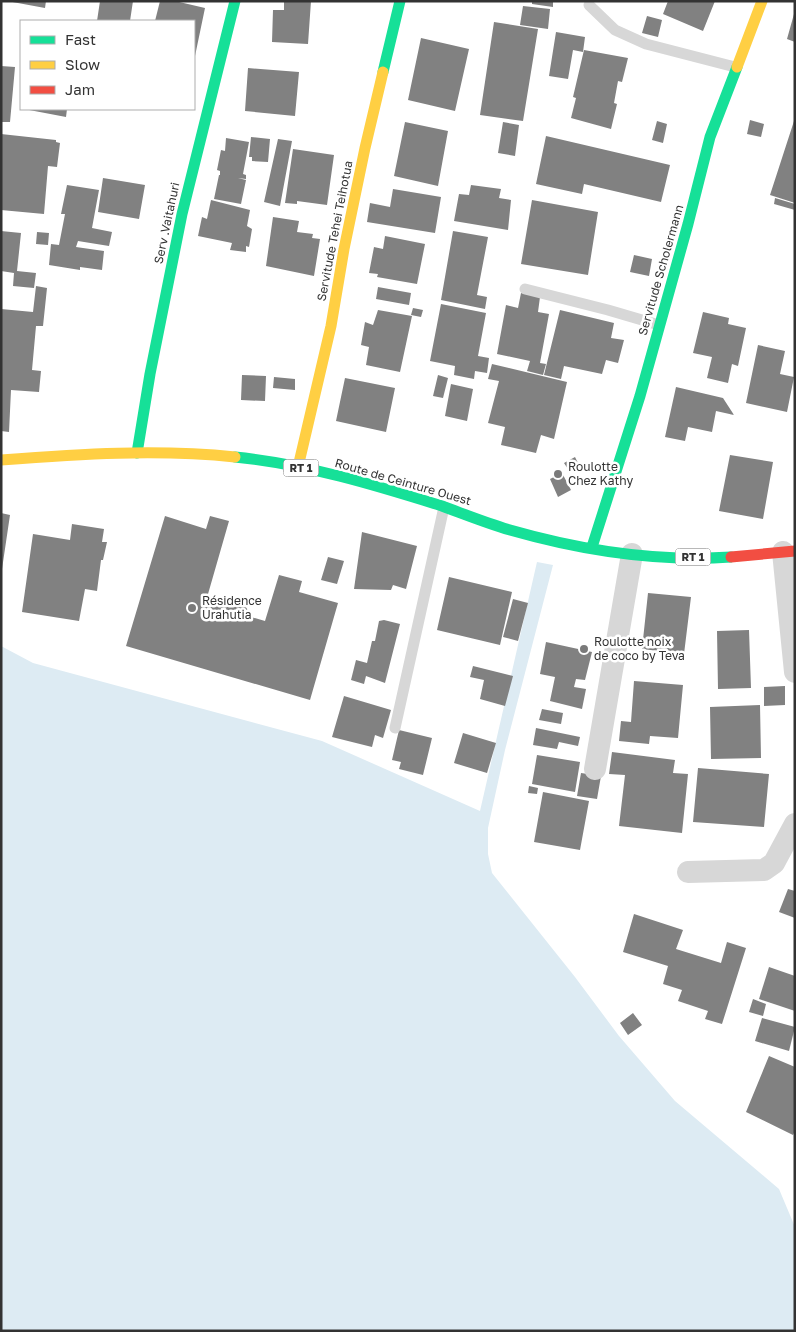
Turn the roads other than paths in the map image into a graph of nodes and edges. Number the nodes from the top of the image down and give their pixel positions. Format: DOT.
graph roads {
  1 [pos="235,1"];
  2 [pos="400,1"];
  3 [pos="762,1"];
  4 [pos="589,5"];
  5 [pos="735,67"];
  6 [pos="525,289"];
  7 [pos="659,325"];
  8 [pos="137,453"];
  9 [pos="1,460"];
  10 [pos="298,467"];
  11 [pos="444,507"];
  12 [pos="592,548"];
  13 [pos="789,552"];
  14 [pos="632,554"];
  15 [pos="795,672"];
  16 [pos="395,728"];
  17 [pos="595,769"];
  18 [pos="795,824"];
  19 [pos="688,872"];
  1 -- 8 [label="street, Serv .Vaitahuri"];
  2 -- 10 [label="street, Servitude Tehei Teihotua"];
  3 -- 5 [label="street, Servitude Scholermann"];
  4 -- 5 [label="lane"];
  5 -- 7 [label="street, Servitude Scholermann"];
  6 -- 7 [label="lane"];
  7 -- 12 [label="street, Servitude Scholermann"];
  8 -- 9 [label="street, Route de Ceinture Ouest / RT 1"];
  8 -- 10 [label="street, Route de Ceinture Ouest / RT 1"];
  10 -- 11 [label="street, Route de Ceinture Ouest / RT 1"];
  11 -- 12 [label="street, Route de Ceinture Ouest / RT 1"];
  11 -- 16 [label="lane"];
  12 -- 14 [label="street, Route de Ceinture Ouest / RT 1"];
  13 -- 14 [label="street, Route de Ceinture Ouest / RT 1"];
  13 -- 15 [label="street"];
  14 -- 17 [label="street"];
  18 -- 19 [label="street"];
}
